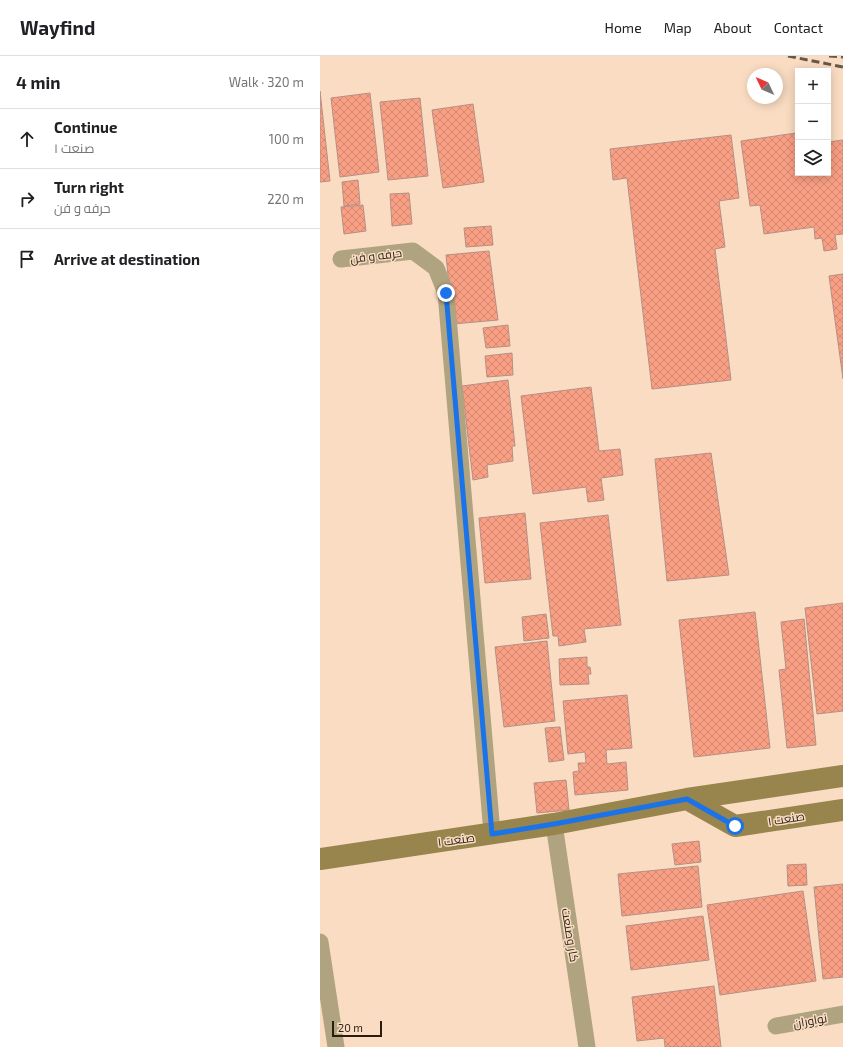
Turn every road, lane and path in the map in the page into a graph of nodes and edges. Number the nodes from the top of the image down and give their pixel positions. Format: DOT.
graph roads {
  1 [pos="341,259"];
  2 [pos="843,776"];
  3 [pos="687,799"];
  4 [pos="843,810"];
  5 [pos="554,824"];
  6 [pos="492,834"];
  7 [pos="320,858"];
  8 [pos="320,942"];
  9 [pos="843,1014"];
  10 [pos="776,1026"];
  11 [pos="336,1047"];
  12 [pos="587,1047"];
  1 -- 6 [label="street, حرفه و فن"];
  2 -- 3 [label="street, صنعت ۱"];
  3 -- 4 [label="street, صنعت ۱"];
  3 -- 5 [label="street, صنعت ۱"];
  5 -- 6 [label="street, صنعت ۱"];
  5 -- 12 [label="street, کار وصنعت"];
  6 -- 7 [label="street, صنعت ۱"];
  8 -- 11 [label="street"];
  9 -- 10 [label="street, نواوران"];
}
